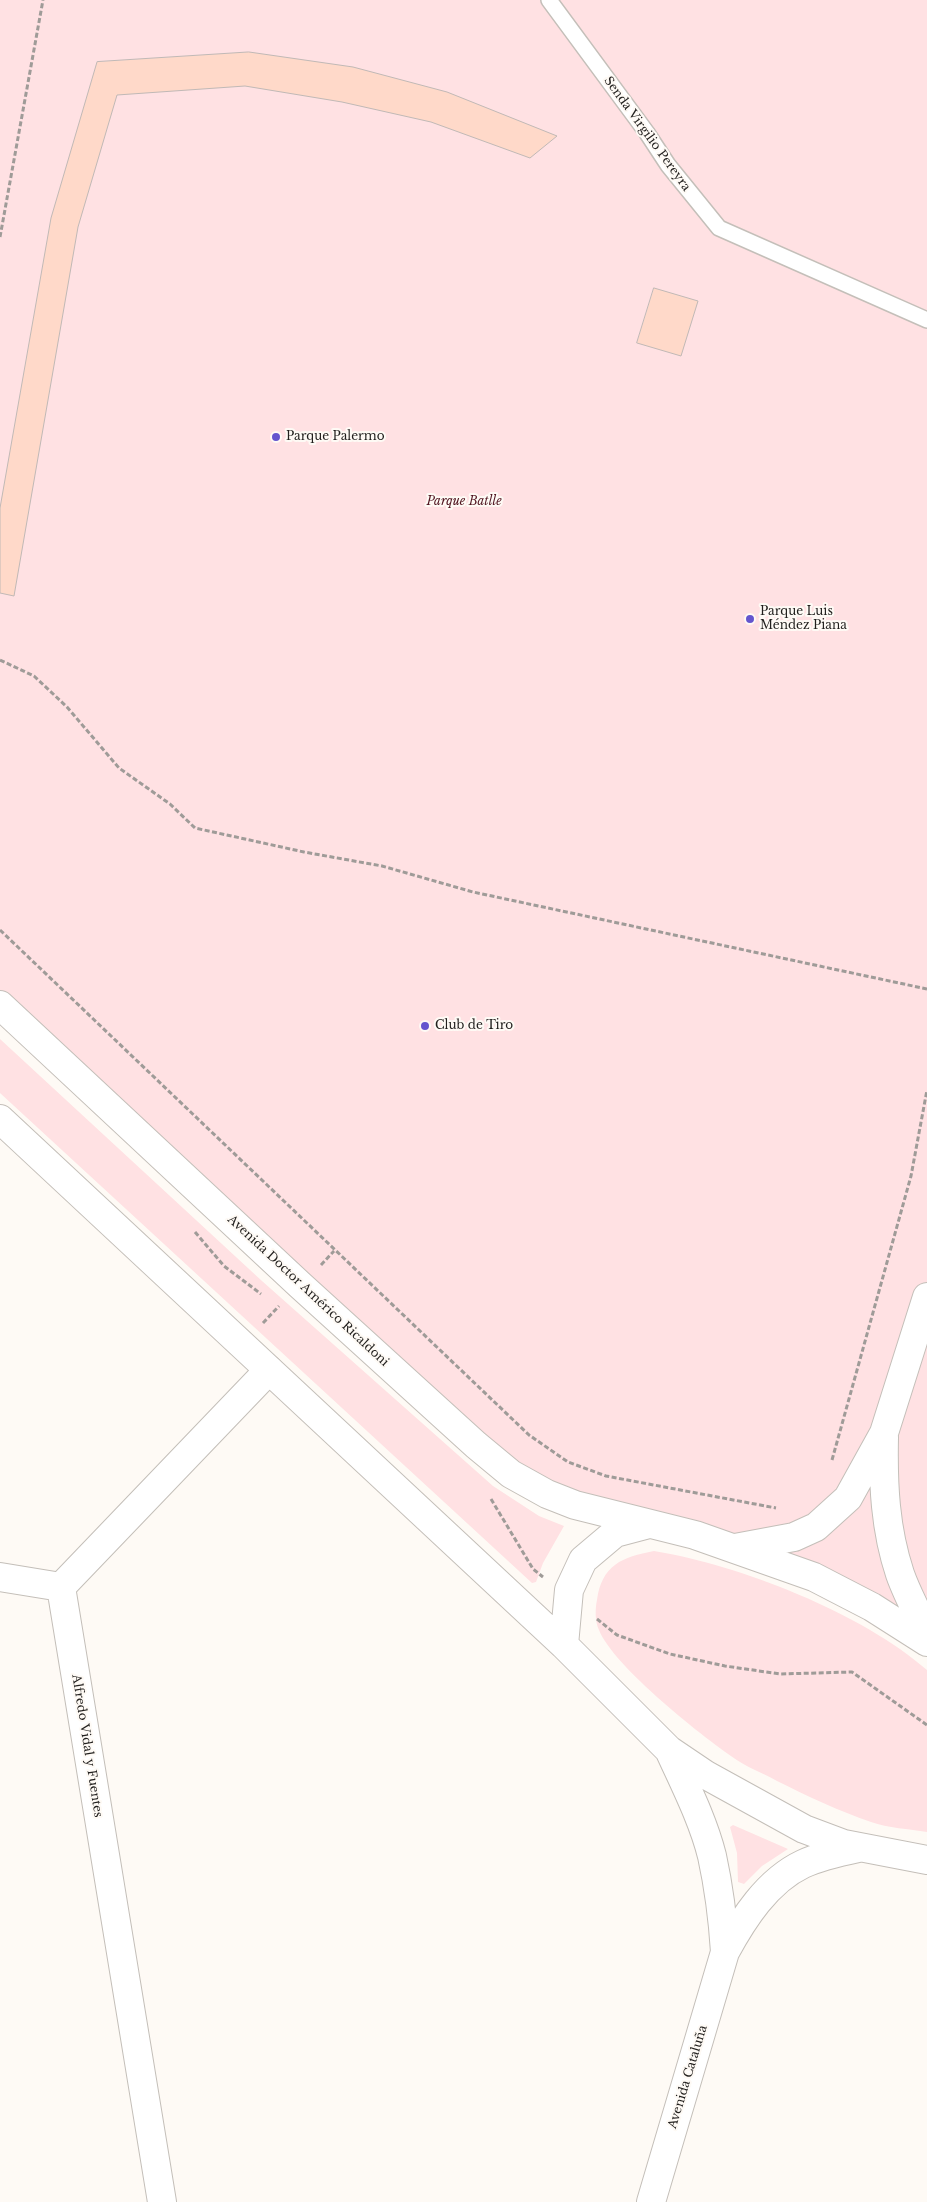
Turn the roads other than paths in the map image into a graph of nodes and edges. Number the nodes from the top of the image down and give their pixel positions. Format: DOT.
graph roads {
  1 [pos="549,0"];
  2 [pos="927,320"];
  3 [pos="0,1005"];
  4 [pos="0,1119"];
  5 [pos="927,1297"];
  6 [pos="269,1370"];
  7 [pos="884,1433"];
  8 [pos="649,1524"];
  9 [pos="734,1548"];
  10 [pos="0,1577"];
  11 [pos="61,1587"];
  12 [pos="927,1633"];
  13 [pos="927,1642"];
  14 [pos="564,1645"];
  15 [pos="669,1750"];
  16 [pos="859,1848"];
  17 [pos="927,1860"];
  18 [pos="725,1952"];
  19 [pos="162,2202"];
  20 [pos="651,2202"];
  1 -- 2 [label="lane, Senda Virgilio Pereyra"];
  3 -- 8 [label="street, Avenida Doctor Américo Ricaldoni"];
  4 -- 6 [label="street"];
  5 -- 7 [label="street"];
  6 -- 11 [label="street"];
  6 -- 14 [label="street"];
  7 -- 9 [label="street"];
  7 -- 12 [label="street"];
  8 -- 9 [label="street, Avenida Doctor Américo Ricaldoni"];
  8 -- 14 [label="street, Avenida Doctor Américo Ricaldoni"];
  9 -- 13 [label="street, Avenida Doctor Américo Ricaldoni"];
  10 -- 11 [label="street"];
  11 -- 19 [label="street, Alfredo Vidal y Fuentes"];
  14 -- 15 [label="street"];
  15 -- 16 [label="street"];
  15 -- 18 [label="street, Avenida Cataluña"];
  16 -- 17 [label="street"];
  16 -- 18 [label="street, Avenida Cataluña"];
  18 -- 20 [label="street, Avenida Cataluña"];
}
